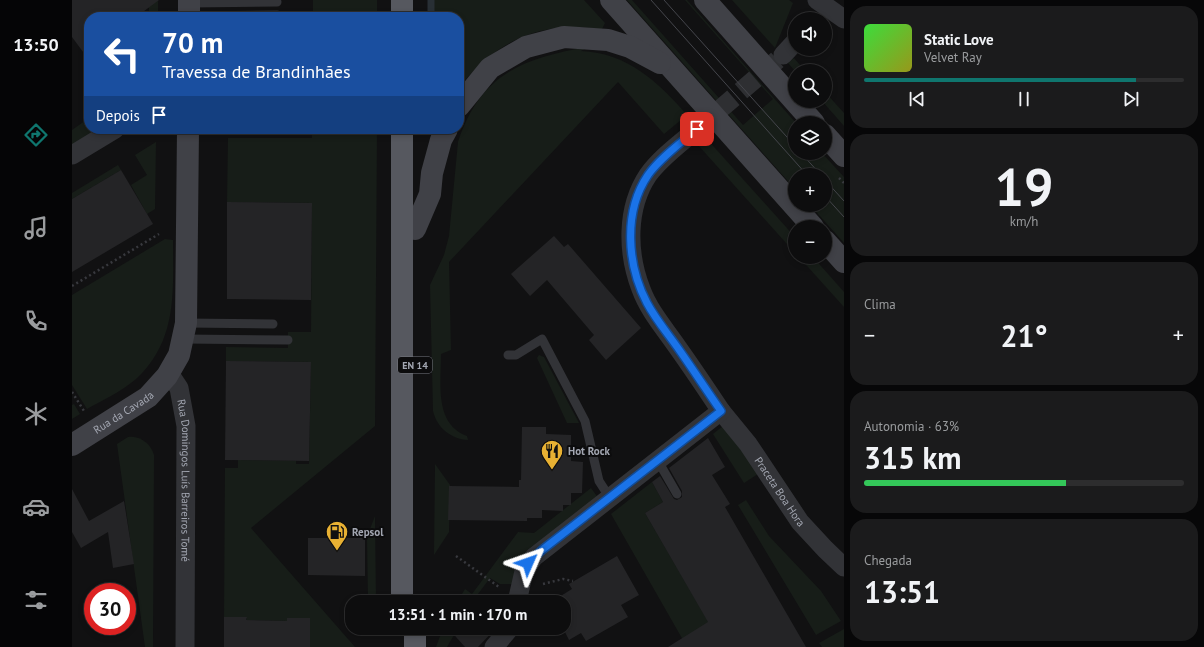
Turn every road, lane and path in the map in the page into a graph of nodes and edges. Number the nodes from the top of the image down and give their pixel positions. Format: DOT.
graph roads {
  1 [pos="402,0"];
  2 [pos="415,0"];
  3 [pos="611,0"];
  4 [pos="705,0"];
  5 [pos="277,2"];
  6 [pos="819,8"];
  7 [pos="189,9"];
  8 [pos="233,12"];
  9 [pos="402,12"];
  10 [pos="415,12"];
  11 [pos="844,19"];
  12 [pos="672,69"];
  13 [pos="464,100"];
  14 [pos="808,116"];
  15 [pos="697,129"];
  16 [pos="107,134"];
  17 [pos="188,134"];
  18 [pos="402,134"];
  19 [pos="415,134"];
  20 [pos="444,134"];
  21 [pos="832,143"];
  22 [pos="72,155"];
  23 [pos="844,156"];
  24 [pos="807,220"];
  25 [pos="415,229"];
  26 [pos="159,234"];
  27 [pos="832,249"];
  28 [pos="844,262"];
  29 [pos="72,286"];
  30 [pos="273,324"];
  31 [pos="185,331"];
  32 [pos="288,340"];
  33 [pos="508,355"];
  34 [pos="170,373"];
  35 [pos="72,392"];
  36 [pos="721,411"];
  37 [pos="84,412"];
  38 [pos="72,445"];
  39 [pos="658,461"];
  40 [pos="677,494"];
  41 [pos="605,502"];
  42 [pos="456,556"];
  43 [pos="844,567"];
  44 [pos="573,581"];
  45 [pos="499,587"];
  46 [pos="519,594"];
  47 [pos="402,595"];
  48 [pos="415,595"];
  49 [pos="402,635"];
  50 [pos="415,635"];
  51 [pos="504,635"];
  52 [pos="185,647"];
  53 [pos="402,647"];
  54 [pos="415,647"];
  55 [pos="494,647"];
  1 -- 9 [label="highway"];
  2 -- 10 [label="highway"];
  3 -- 12 [label="main road"];
  4 -- 14 [label="main road"];
  5 -- 7 [label="lane"];
  6 -- 11 [label="street"];
  7 -- 8 [label="lane"];
  12 -- 13 [label="main road"];
  12 -- 24 [label="main road"];
  15 -- 36 [label="street, Praceta Boa Hora"];
  16 -- 22 [label="street"];
  17 -- 31 [label="main road"];
  18 -- 47 [label="highway, EN 14"];
  19 -- 25 [label="highway, EN 14"];
  20 -- 25 [label="main road"];
  21 -- 23 [label="main road"];
  25 -- 48 [label="highway, EN 14"];
  26 -- 29 [label="path"];
  27 -- 28 [label="main road"];
  30 -- 31 [label="lane"];
  31 -- 32 [label="lane"];
  31 -- 34 [label="main road"];
  33 -- 41 [label="lane"];
  34 -- 38 [label="main road, Rua da Cavada"];
  34 -- 52 [label="street, Rua Domingos Luís Barreiros Tomé"];
  35 -- 37 [label="path"];
  36 -- 39 [label="street"];
  36 -- 43 [label="street, Praceta Boa Hora"];
  39 -- 40 [label="lane"];
  39 -- 41 [label="street"];
  41 -- 46 [label="street"];
  42 -- 45 [label="path"];
  44 -- 46 [label="path"];
  49 -- 53 [label="highway"];
  50 -- 54 [label="highway"];
  51 -- 55 [label="street"];
}
